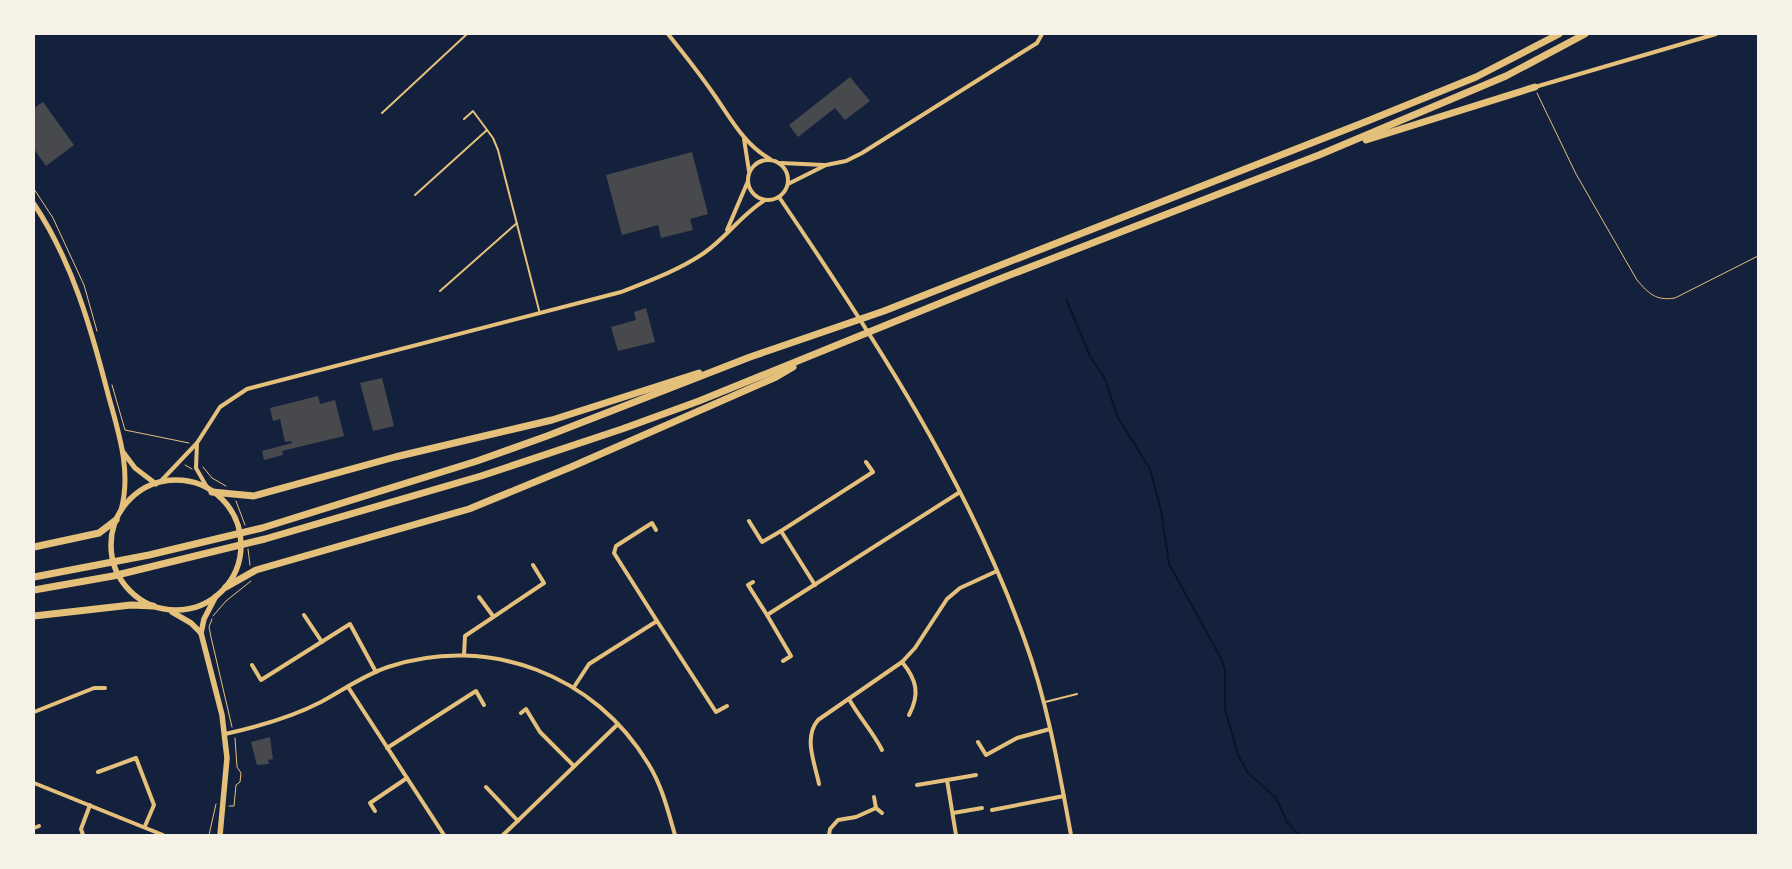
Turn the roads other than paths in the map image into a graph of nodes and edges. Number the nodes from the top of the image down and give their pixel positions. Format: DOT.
graph roads {
  1 [pos="468,34"];
  2 [pos="668,34"];
  3 [pos="1042,34"];
  4 [pos="1559,34"];
  5 [pos="1585,34"];
  6 [pos="1716,34"];
  7 [pos="1699,36"];
  8 [pos="1535,87"];
  9 [pos="382,112"];
  10 [pos="464,119"];
  11 [pos="487,130"];
  12 [pos="744,139"];
  13 [pos="1319,155"];
  14 [pos="770,159"];
  15 [pos="781,163"];
  16 [pos="826,165"];
  17 [pos="749,173"];
  18 [pos="748,180"];
  19 [pos="788,184"];
  20 [pos="415,195"];
  21 [pos="779,197"];
  22 [pos="765,200"];
  23 [pos="34,204"];
  24 [pos="517,223"];
  25 [pos="726,232"];
  26 [pos="440,291"];
  27 [pos="540,314"];
  28 [pos="810,356"];
  29 [pos="720,369"];
  30 [pos="197,443"];
  31 [pos="123,451"];
  32 [pos="866,462"];
  33 [pos="158,483"];
  34 [pos="210,490"];
  35 [pos="960,492"];
  36 [pos="121,510"];
  37 [pos="116,520"];
  38 [pos="749,521"];
  39 [pos="656,530"];
  40 [pos="781,531"];
  41 [pos="34,548"];
  42 [pos="533,565"];
  43 [pos="997,571"];
  44 [pos="34,577"];
  45 [pos="753,582"];
  46 [pos="815,585"];
  47 [pos="226,587"];
  48 [pos="34,590"];
  49 [pos="217,596"];
  50 [pos="479,597"];
  51 [pos="153,606"];
  52 [pos="168,610"];
  53 [pos="304,615"];
  54 [pos="767,615"];
  55 [pos="34,616"];
  56 [pos="493,616"];
  57 [pos="657,622"];
  58 [pos="201,633"];
  59 [pos="322,642"];
  60 [pos="464,655"];
  61 [pos="783,661"];
  62 [pos="902,662"];
  63 [pos="252,665"];
  64 [pos="376,672"];
  65 [pos="348,687"];
  66 [pos="574,687"];
  67 [pos="105,688"];
  68 [pos="1077,694"];
  69 [pos="849,699"];
  70 [pos="1042,702"];
  71 [pos="484,705"];
  72 [pos="726,706"];
  73 [pos="34,712"];
  74 [pos="521,713"];
  75 [pos="909,714"];
  76 [pos="618,724"];
  77 [pos="1050,729"];
  78 [pos="225,734"];
  79 [pos="978,742"];
  80 [pos="387,748"];
  81 [pos="882,750"];
  82 [pos="574,766"];
  83 [pos="98,772"];
  84 [pos="976,775"];
  85 [pos="407,778"];
  86 [pos="948,780"];
  87 [pos="34,783"];
  88 [pos="819,784"];
  89 [pos="917,785"];
  90 [pos="486,787"];
  91 [pos="1064,796"];
  92 [pos="874,797"];
  93 [pos="90,805"];
  94 [pos="876,808"];
  95 [pos="982,808"];
  96 [pos="992,810"];
  97 [pos="375,811"];
  98 [pos="882,813"];
  99 [pos="953,814"];
  100 [pos="518,821"];
  101 [pos="40,826"];
  102 [pos="145,826"];
  103 [pos="34,828"];
  104 [pos="83,835"];
  105 [pos="163,835"];
  106 [pos="220,835"];
  107 [pos="444,835"];
  108 [pos="503,835"];
  109 [pos="674,835"];
  110 [pos="829,835"];
  111 [pos="956,835"];
  112 [pos="1071,835"];
  1 -- 9 [label="lane"];
  2 -- 12 [label="street"];
  3 -- 16 [label="street"];
  4 -- 29 [label="highway"];
  5 -- 13 [label="highway"];
  6 -- 7 [label="street"];
  7 -- 8 [label="street"];
  8 -- 13 [label="highway"];
  10 -- 11 [label="lane"];
  11 -- 20 [label="lane"];
  11 -- 24 [label="lane"];
  12 -- 14 [label="street"];
  12 -- 17 [label="street"];
  13 -- 28 [label="highway"];
  14 -- 15 [label="street"];
  14 -- 17 [label="street"];
  15 -- 16 [label="street"];
  15 -- 19 [label="street"];
  16 -- 19 [label="street"];
  17 -- 18 [label="street"];
  18 -- 22 [label="street"];
  18 -- 25 [label="street"];
  19 -- 21 [label="street"];
  21 -- 22 [label="street"];
  21 -- 35 [label="street"];
  22 -- 25 [label="street"];
  23 -- 31 [label="street"];
  24 -- 26 [label="lane"];
  24 -- 27 [label="lane"];
  25 -- 27 [label="street"];
  27 -- 30 [label="street"];
  28 -- 47 [label="highway"];
  28 -- 48 [label="highway"];
  29 -- 34 [label="highway"];
  29 -- 44 [label="highway"];
  30 -- 33 [label="street"];
  30 -- 34 [label="street"];
  31 -- 33 [label="street"];
  31 -- 36 [label="street"];
  32 -- 40 [label="street"];
  33 -- 34 [label="main road"];
  33 -- 36 [label="main road"];
  34 -- 47 [label="main road"];
  35 -- 43 [label="street"];
  35 -- 46 [label="street"];
  36 -- 37 [label="main road"];
  37 -- 41 [label="highway"];
  37 -- 51 [label="main road"];
  38 -- 40 [label="street"];
  39 -- 57 [label="street"];
  40 -- 46 [label="street"];
  42 -- 56 [label="street"];
  43 -- 62 [label="street"];
  43 -- 70 [label="street"];
  45 -- 54 [label="street"];
  46 -- 54 [label="street"];
  47 -- 49 [label="main road"];
  49 -- 52 [label="main road"];
  49 -- 58 [label="main road"];
  50 -- 56 [label="street"];
  51 -- 52 [label="main road"];
  51 -- 55 [label="highway"];
  52 -- 58 [label="main road"];
  53 -- 59 [label="street"];
  54 -- 61 [label="street"];
  56 -- 60 [label="street"];
  57 -- 66 [label="street"];
  57 -- 72 [label="street"];
  58 -- 78 [label="main road"];
  59 -- 63 [label="street"];
  59 -- 64 [label="street"];
  60 -- 64 [label="street"];
  60 -- 66 [label="street"];
  62 -- 69 [label="street"];
  62 -- 75 [label="street"];
  64 -- 65 [label="street"];
  65 -- 78 [label="street"];
  65 -- 80 [label="street"];
  66 -- 76 [label="street"];
  67 -- 73 [label="street"];
  68 -- 70 [label="lane"];
  69 -- 81 [label="street"];
  69 -- 88 [label="street"];
  70 -- 77 [label="street"];
  71 -- 80 [label="street"];
  74 -- 82 [label="street"];
  76 -- 82 [label="street"];
  76 -- 109 [label="street"];
  77 -- 79 [label="street"];
  77 -- 91 [label="street"];
  78 -- 106 [label="main road"];
  80 -- 85 [label="street"];
  82 -- 100 [label="street"];
  83 -- 102 [label="street"];
  84 -- 86 [label="street"];
  85 -- 97 [label="street"];
  85 -- 107 [label="street"];
  86 -- 89 [label="street"];
  86 -- 99 [label="street"];
  87 -- 93 [label="street"];
  90 -- 100 [label="street"];
  91 -- 96 [label="street"];
  91 -- 112 [label="street"];
  92 -- 94 [label="street"];
  93 -- 102 [label="street"];
  93 -- 104 [label="street"];
  94 -- 98 [label="street"];
  94 -- 110 [label="street"];
  95 -- 99 [label="street"];
  99 -- 111 [label="street"];
  100 -- 108 [label="street"];
  101 -- 103 [label="street"];
  102 -- 105 [label="street"];
}
